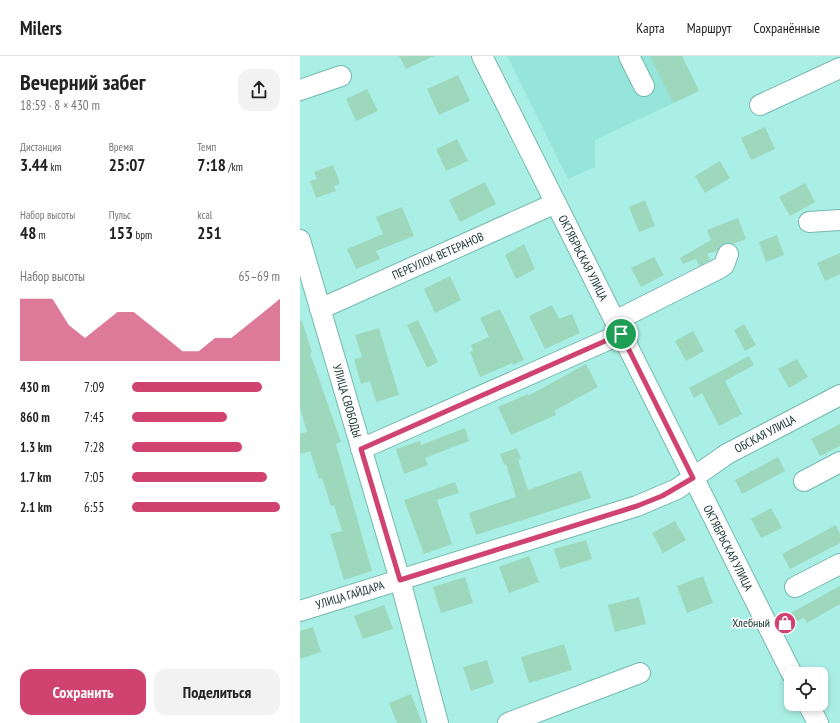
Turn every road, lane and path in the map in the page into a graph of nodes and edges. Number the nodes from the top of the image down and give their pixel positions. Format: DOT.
graph roads {
  1 [pos="482,56"];
  2 [pos="629,56"];
  3 [pos="840,68"];
  4 [pos="341,76"];
  5 [pos="644,86"];
  6 [pos="300,90"];
  7 [pos="760,106"];
  8 [pos="556,203"];
  9 [pos="840,220"];
  10 [pos="809,222"];
  11 [pos="300,240"];
  12 [pos="728,254"];
  13 [pos="320,309"];
  14 [pos="618,328"];
  15 [pos="840,395"];
  16 [pos="361,449"];
  17 [pos="840,462"];
  18 [pos="693,478"];
  19 [pos="804,481"];
  20 [pos="840,564"];
  21 [pos="400,580"];
  22 [pos="795,587"];
  23 [pos="300,611"];
  24 [pos="788,667"];
  25 [pos="640,673"];
  26 [pos="812,711"];
  27 [pos="438,723"];
  28 [pos="508,723"];
  29 [pos="818,723"];
  1 -- 8 [label="street, ОКТЯБРЬСКАЯ УЛИЦА"];
  2 -- 5 [label="street"];
  3 -- 7 [label="street"];
  4 -- 6 [label="street"];
  8 -- 13 [label="street, ПЕРЕУЛОК ВЕТЕРАНОВ"];
  8 -- 14 [label="street, ОКТЯБРЬСКАЯ УЛИЦА"];
  9 -- 10 [label="street"];
  11 -- 13 [label="street, УЛИЦА СВОБОДЫ"];
  12 -- 14 [label="street"];
  13 -- 16 [label="street, УЛИЦА СВОБОДЫ"];
  14 -- 16 [label="street"];
  14 -- 18 [label="street, ОКТЯБРЬСКАЯ УЛИЦА"];
  15 -- 18 [label="street, ОБСКАЯ УЛИЦА"];
  16 -- 21 [label="street, УЛИЦА СВОБОДЫ"];
  17 -- 19 [label="street"];
  18 -- 21 [label="street, УЛИЦА ГАЙДАРА"];
  18 -- 24 [label="street, ОКТЯБРЬСКАЯ УЛИЦА"];
  20 -- 22 [label="street"];
  21 -- 23 [label="street, УЛИЦА ГАЙДАРА"];
  21 -- 27 [label="street, УЛИЦА СВОБОДЫ"];
  25 -- 28 [label="street"];
  26 -- 29 [label="street"];
}
